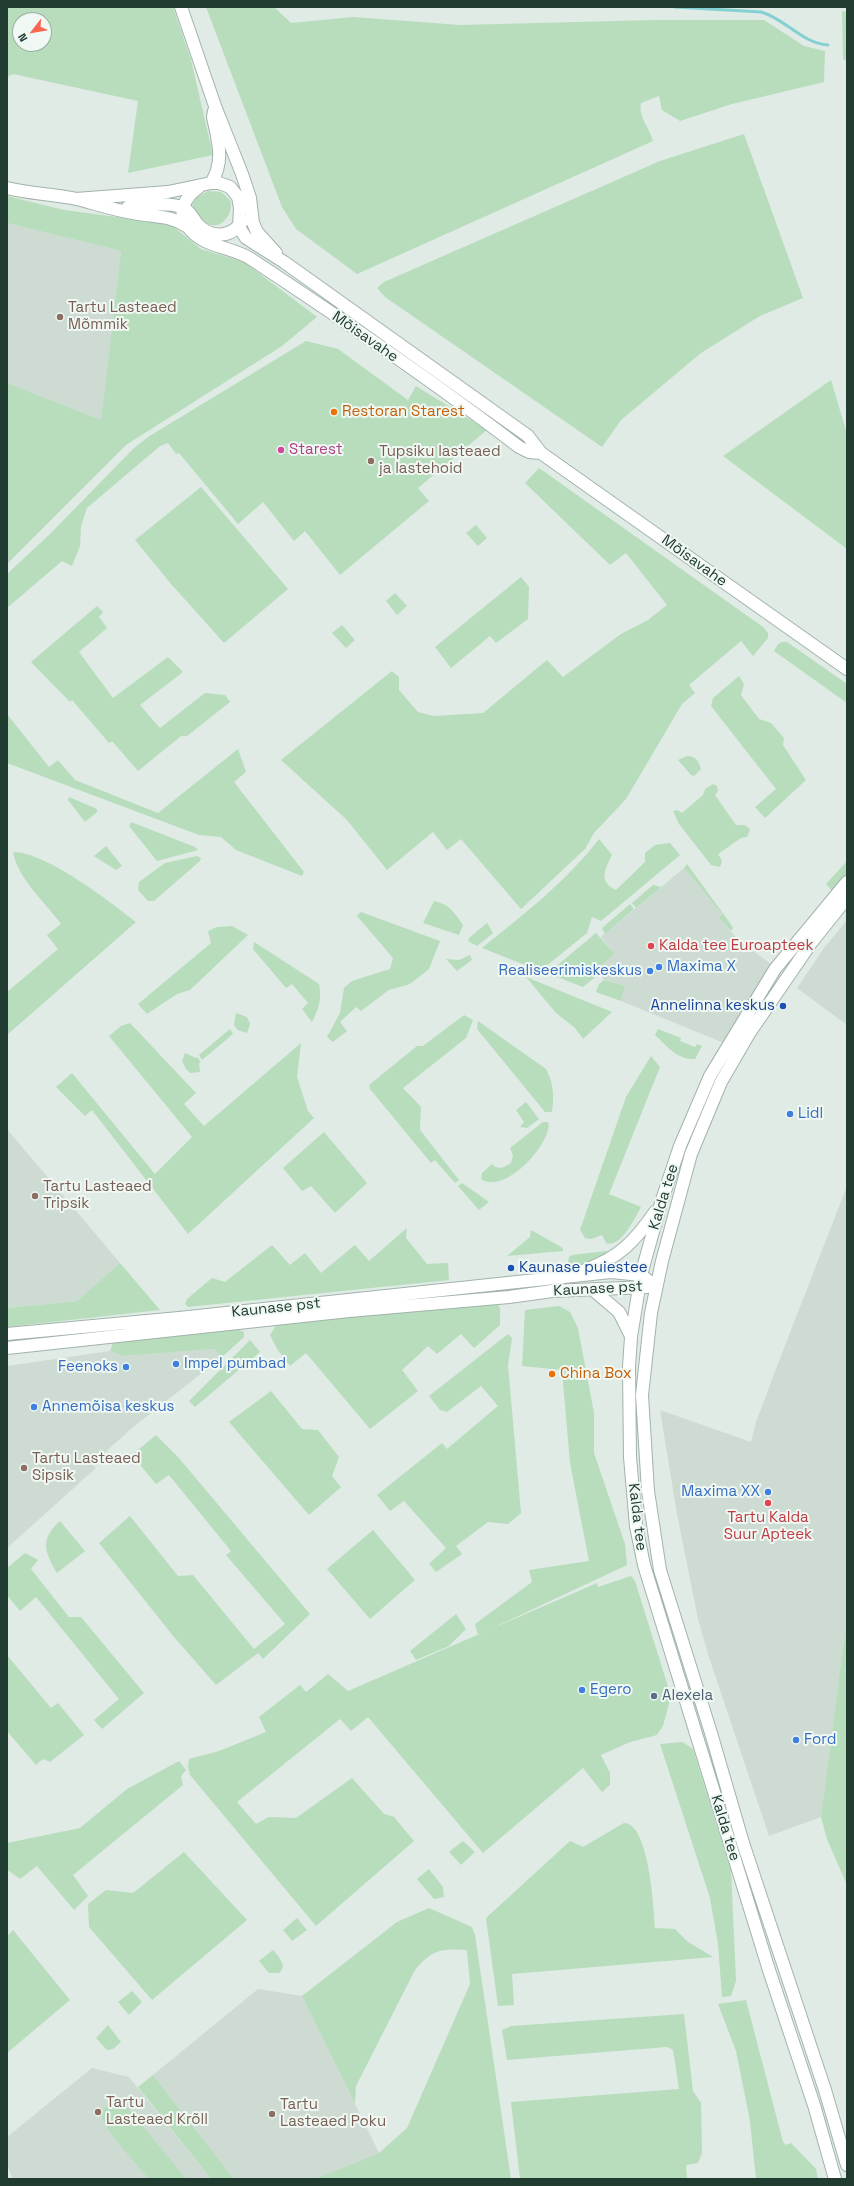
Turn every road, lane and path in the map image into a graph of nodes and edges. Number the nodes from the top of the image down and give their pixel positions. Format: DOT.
graph roads {
  1 [pos="181,7"];
  2 [pos="215,106"];
  3 [pos="206,184"];
  4 [pos="7,188"];
  5 [pos="76,199"];
  6 [pos="183,207"];
  7 [pos="111,208"];
  8 [pos="250,208"];
  9 [pos="186,226"];
  10 [pos="239,226"];
  11 [pos="284,262"];
  12 [pos="541,453"];
  13 [pos="847,669"];
  14 [pos="847,882"];
  15 [pos="847,898"];
  16 [pos="661,1203"];
  17 [pos="572,1275"];
  18 [pos="553,1278"];
  19 [pos="640,1281"];
  20 [pos="497,1283"];
  21 [pos="656,1287"];
  22 [pos="592,1289"];
  23 [pos="509,1297"];
  24 [pos="7,1334"];
  25 [pos="631,1337"];
  26 [pos="7,1348"];
  27 [pos="837,2131"];
  28 [pos="847,2140"];
  29 [pos="847,2165"];
  30 [pos="835,2179"];
  1 -- 2 [label="street"];
  2 -- 3 [label="street"];
  2 -- 8 [label="street"];
  3 -- 5 [label="street, Mõisavahe"];
  3 -- 6 [label="street"];
  3 -- 10 [label="street, Mõisavahe"];
  4 -- 5 [label="street, Mõisavahe"];
  5 -- 7 [label="street, Mõisavahe"];
  6 -- 7 [label="street, Mõisavahe"];
  6 -- 9 [label="street"];
  6 -- 10 [label="street"];
  7 -- 9 [label="street, Mõisavahe"];
  8 -- 10 [label="street"];
  8 -- 11 [label="street"];
  9 -- 12 [label="street, Mõisavahe"];
  10 -- 11 [label="street, Mõisavahe"];
  11 -- 12 [label="street, Mõisavahe"];
  12 -- 13 [label="street, Mõisavahe"];
  14 -- 16 [label="street, Kalda tee"];
  15 -- 21 [label="street, Kalda tee"];
  16 -- 17 [label="street"];
  16 -- 19 [label="street, Kalda tee"];
  17 -- 18 [label="street, Kaunase pst"];
  17 -- 19 [label="street, Kaunase pst"];
  18 -- 20 [label="street, Kaunase pst"];
  18 -- 23 [label="street"];
  19 -- 21 [label="street, Kaunase pst"];
  19 -- 22 [label="street, Kaunase pst"];
  19 -- 25 [label="street, Kalda tee"];
  20 -- 23 [label="street"];
  20 -- 24 [label="street, Kaunase pst"];
  21 -- 27 [label="street, Kalda tee"];
  22 -- 23 [label="street, Kaunase pst"];
  22 -- 25 [label="street"];
  23 -- 26 [label="street, Kaunase pst"];
  25 -- 30 [label="street, Kalda tee"];
  27 -- 28 [label="street"];
  27 -- 29 [label="street, Kalda tee"];
}
